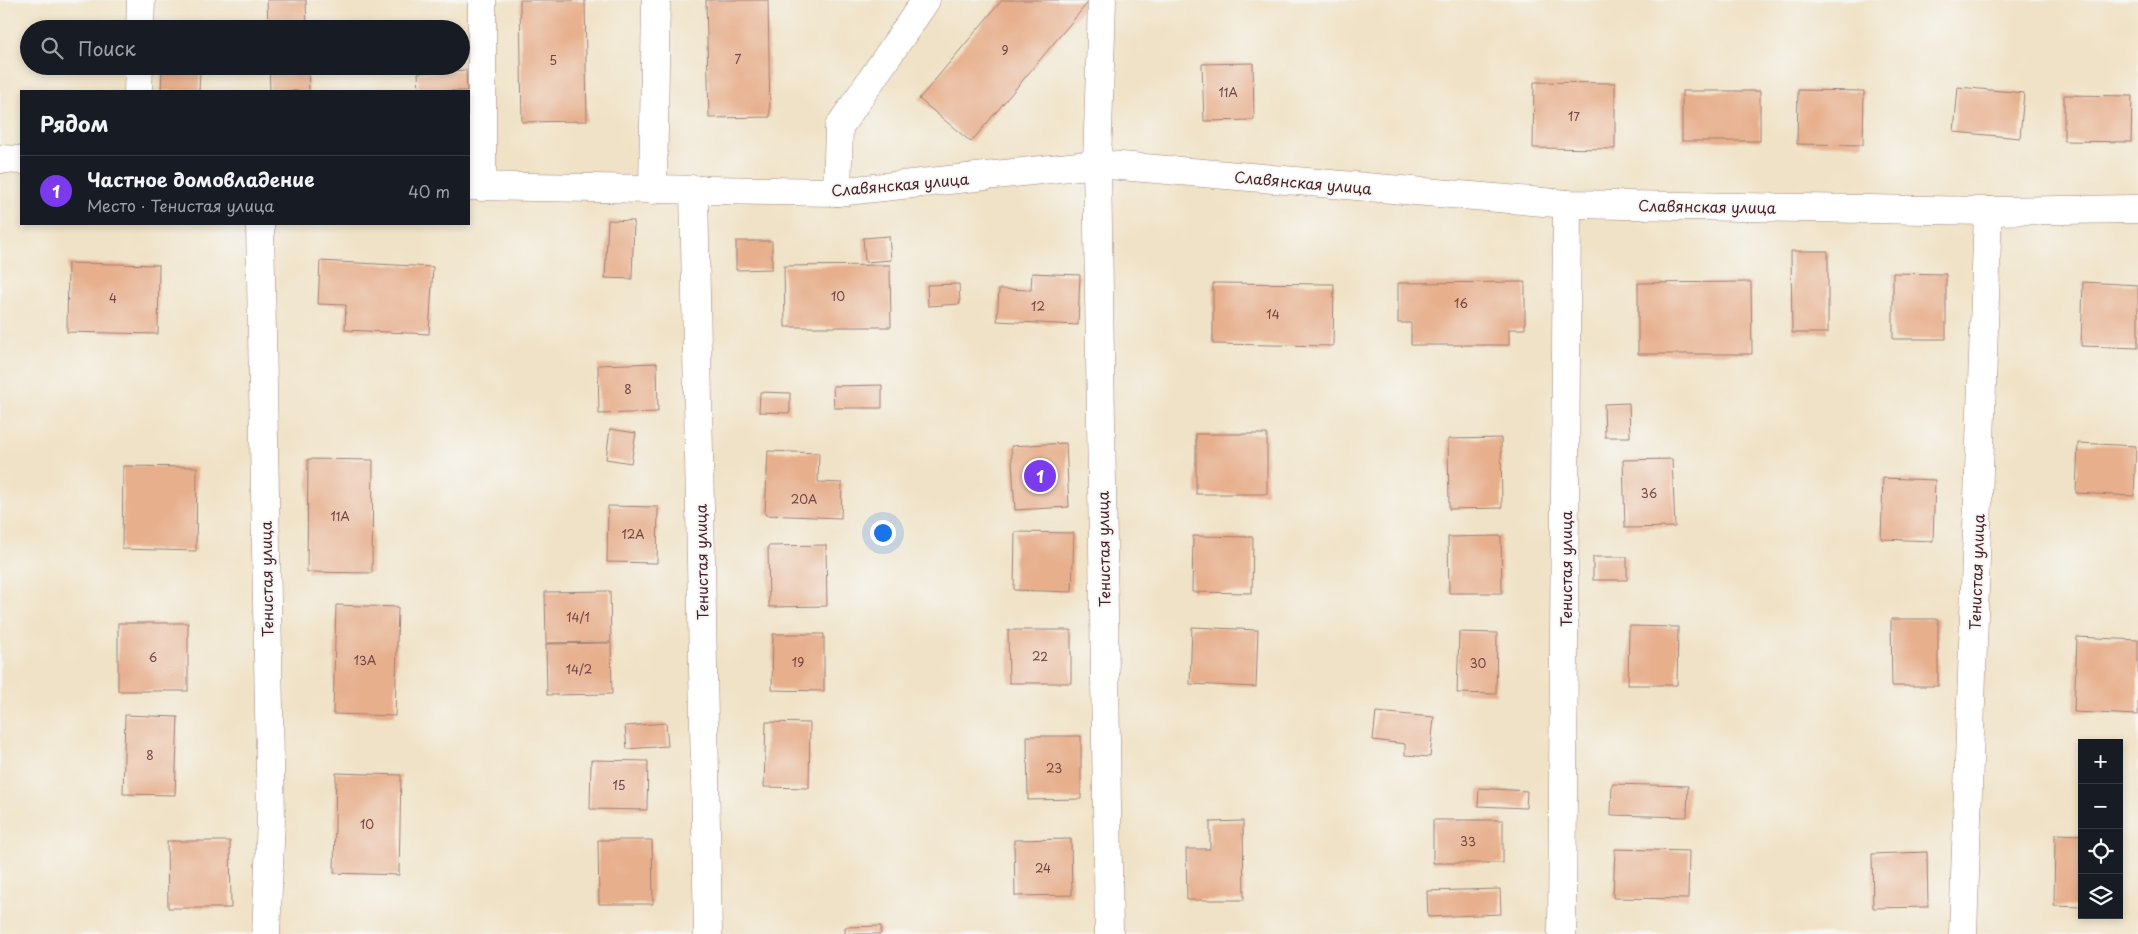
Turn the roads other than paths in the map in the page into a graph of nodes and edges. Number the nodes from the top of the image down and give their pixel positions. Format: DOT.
graph roads {
  1 [pos="141,0"];
  2 [pos="482,0"];
  3 [pos="656,0"];
  4 [pos="926,0"];
  5 [pos="1102,0"];
  6 [pos="140,20"];
  7 [pos="139,75"];
  8 [pos="138,90"];
  9 [pos="0,160"];
  10 [pos="20,160"];
  11 [pos="1097,164"];
  12 [pos="475,186"];
  13 [pos="694,189"];
  14 [pos="653,190"];
  15 [pos="837,192"];
  16 [pos="1567,204"];
  17 [pos="2138,209"];
  18 [pos="1988,211"];
  19 [pos="260,225"];
  20 [pos="266,934"];
  21 [pos="708,934"];
  22 [pos="1108,934"];
  23 [pos="1562,934"];
  24 [pos="1963,934"];
  1 -- 6 [label="street"];
  2 -- 12 [label="street"];
  3 -- 14 [label="street"];
  4 -- 15 [label="street"];
  5 -- 11 [label="street, Тенистая улица"];
  7 -- 8 [label="street"];
  9 -- 10 [label="street"];
  11 -- 15 [label="street, Славянская улица"];
  11 -- 16 [label="street, Славянская улица"];
  11 -- 22 [label="street, Тенистая улица"];
  12 -- 14 [label="street, Славянская улица"];
  13 -- 14 [label="street, Славянская улица"];
  13 -- 15 [label="street, Славянская улица"];
  13 -- 21 [label="street, Тенистая улица"];
  16 -- 18 [label="street, Славянская улица"];
  16 -- 23 [label="street, Тенистая улица"];
  17 -- 18 [label="street, Славянская улица"];
  18 -- 24 [label="street, Тенистая улица"];
  19 -- 20 [label="street, Тенистая улица"];
}
